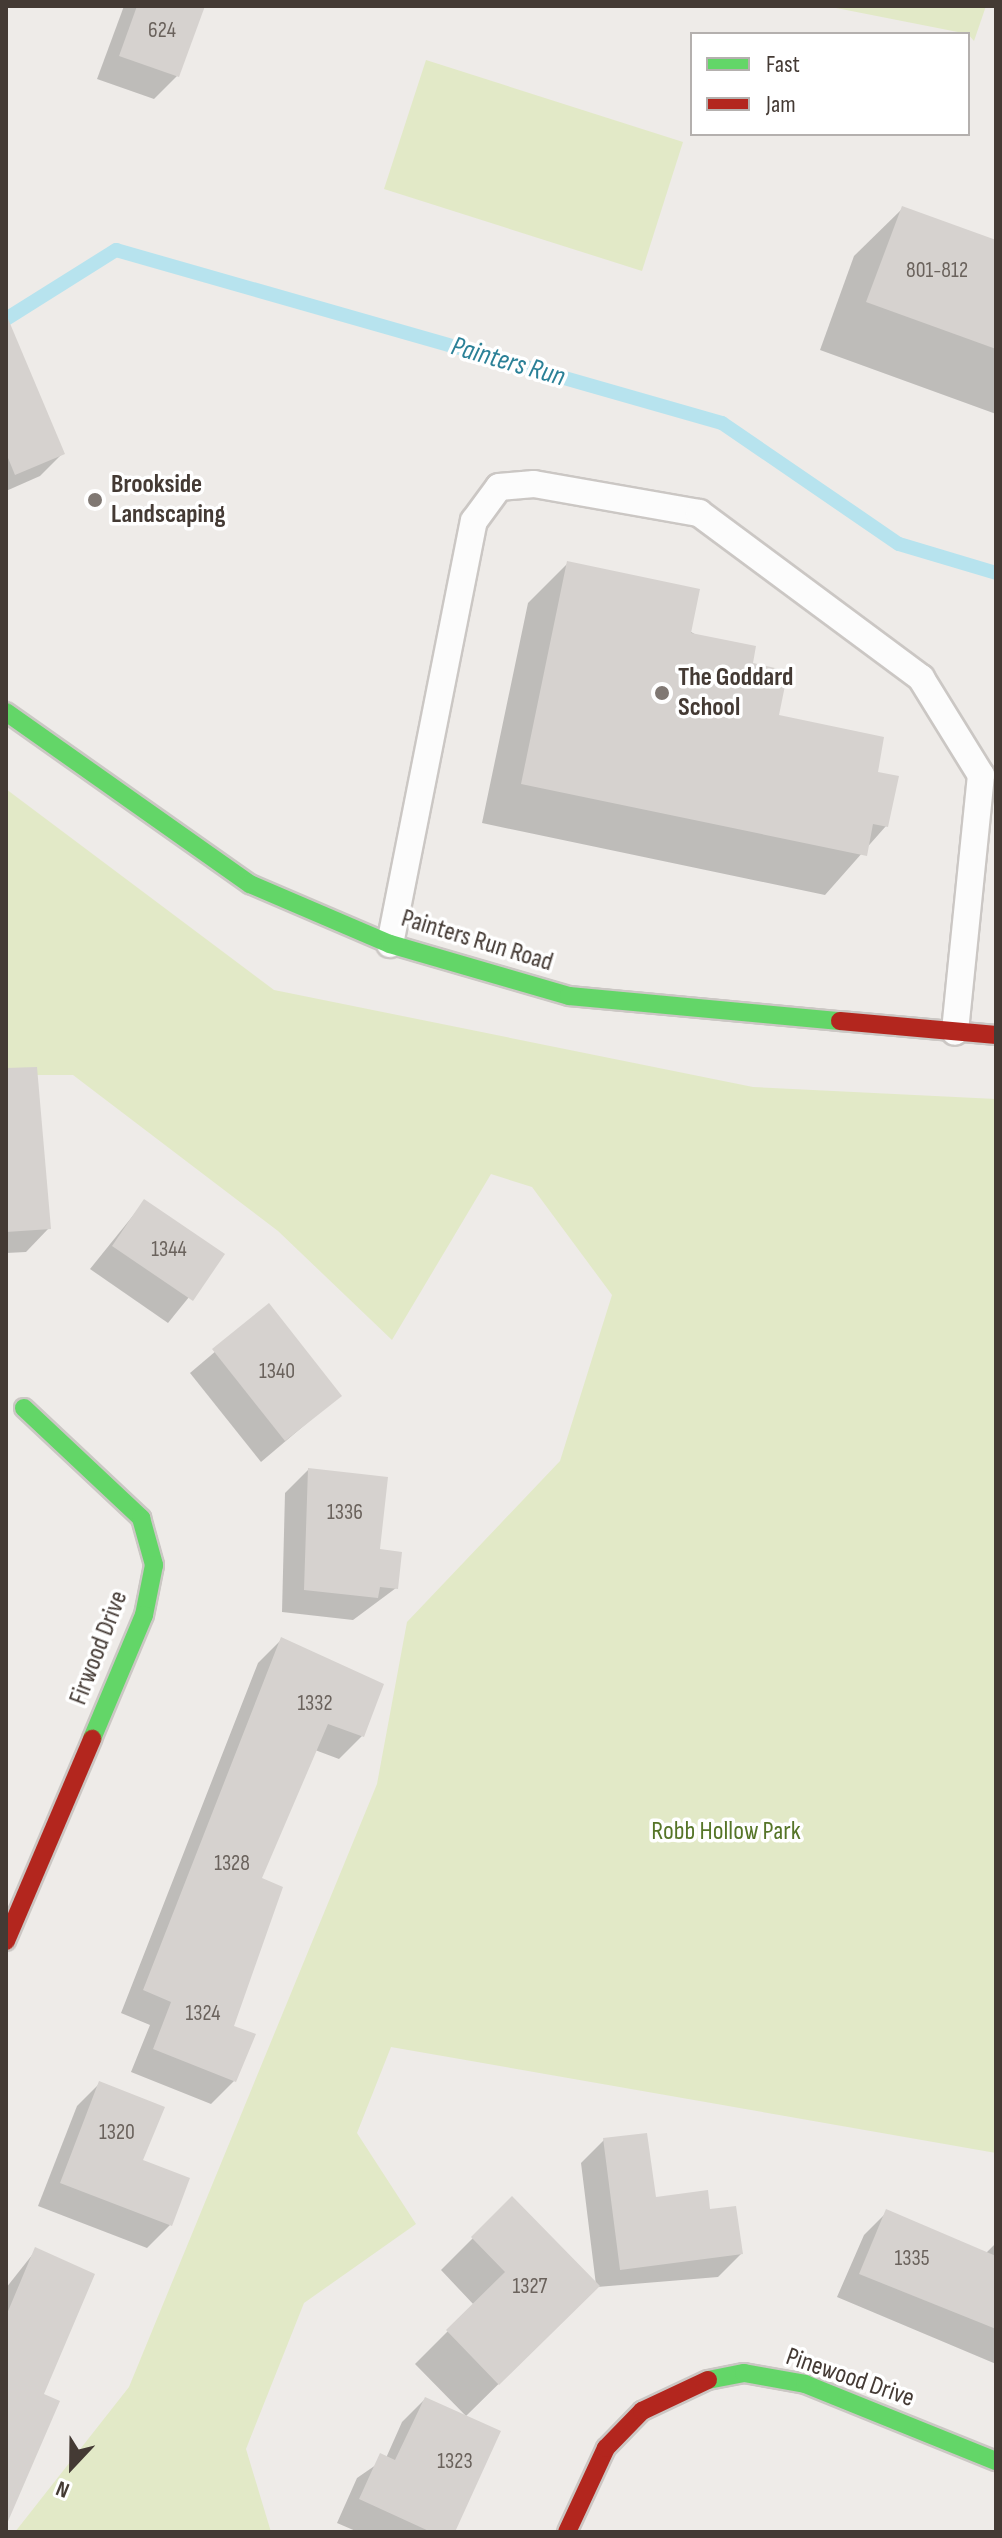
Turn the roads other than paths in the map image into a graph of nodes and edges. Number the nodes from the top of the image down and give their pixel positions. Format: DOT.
graph roads {
  1 [pos="6,712"];
  2 [pos="390,944"];
  3 [pos="955,1032"];
  4 [pos="996,1035"];
  5 [pos="24,1408"];
  6 [pos="6,1941"];
  7 [pos="996,2461"];
  8 [pos="567,2532"];
  1 -- 2 [label="street, Painters Run Road"];
  2 -- 3 [label="street, Painters Run Road"];
  2 -- 3 [label="lane"];
  3 -- 4 [label="street, Painters Run Road"];
  5 -- 6 [label="street, Firwood Drive"];
  7 -- 8 [label="street, Pinewood Drive"];
}
